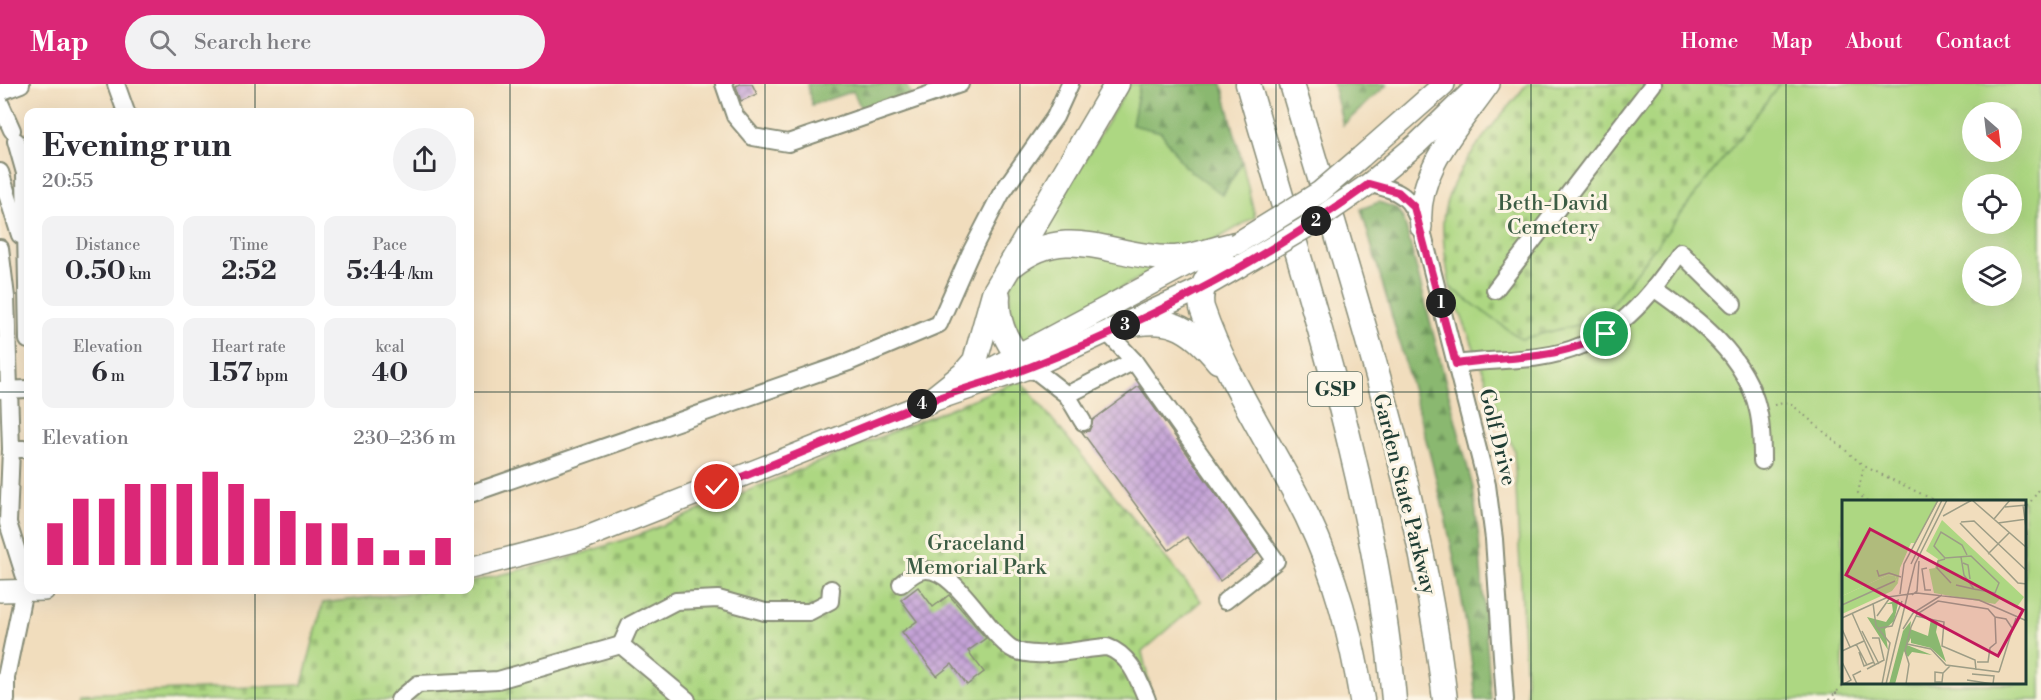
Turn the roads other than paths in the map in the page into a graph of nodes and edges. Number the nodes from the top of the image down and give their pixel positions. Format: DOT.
graph roads {
  1 [pos="21,84"];
  2 [pos="116,84"];
  3 [pos="724,84"];
  4 [pos="960,84"];
  5 [pos="1070,84"];
  6 [pos="1117,84"];
  7 [pos="1248,84"];
  8 [pos="1294,84"];
  9 [pos="1444,84"];
  10 [pos="1479,84"];
  11 [pos="1489,84"];
  12 [pos="1653,84"];
  13 [pos="0,92"];
  14 [pos="0,103"];
  15 [pos="125,108"];
  16 [pos="24,167"];
  17 [pos="0,172"];
  18 [pos="1369,184"];
  19 [pos="1320,192"];
  20 [pos="1421,227"];
  21 [pos="24,250"];
  22 [pos="1238,255"];
  23 [pos="1,256"];
  24 [pos="24,256"];
  25 [pos="1004,275"];
  26 [pos="1202,288"];
  27 [pos="1655,289"];
  28 [pos="1495,290"];
  29 [pos="1733,304"];
  30 [pos="1115,330"];
  31 [pos="1024,361"];
  32 [pos="1134,361"];
  33 [pos="1456,364"];
  34 [pos="24,388"];
  35 [pos="4,389"];
  36 [pos="1067,395"];
  37 [pos="1243,396"];
  38 [pos="929,402"];
  39 [pos="1083,422"];
  40 [pos="24,448"];
  41 [pos="11,449"];
  42 [pos="1762,461"];
  43 [pos="474,493"];
  44 [pos="4,530"];
  45 [pos="474,567"];
  46 [pos="24,571"];
  47 [pos="900,584"];
  48 [pos="24,588"];
  49 [pos="831,589"];
  50 [pos="0,591"];
  51 [pos="30,594"];
  52 [pos="1225,602"];
  53 [pos="621,645"];
  54 [pos="6,700"];
  55 [pos="399,700"];
  56 [pos="687,700"];
  57 [pos="1147,700"];
  58 [pos="1362,700"];
  59 [pos="1394,700"];
  60 [pos="1445,700"];
  61 [pos="1505,700"];
  1 -- 13 [label="street"];
  2 -- 15 [label="street"];
  3 -- 4 [label="street"];
  5 -- 43 [label="street"];
  6 -- 25 [label="highway"];
  7 -- 59 [label="highway, Garden State Parkway / GSP"];
  8 -- 60 [label="highway, Garden State Parkway / GSP"];
  9 -- 19 [label="main road, bridge"];
  10 -- 18 [label="main road"];
  11 -- 20 [label="main road"];
  12 -- 28 [label="street"];
  14 -- 16 [label="street"];
  17 -- 21 [label="street"];
  18 -- 19 [label="main road, bridge"];
  18 -- 20 [label="street, Golf Drive"];
  18 -- 22 [label="main road, bridge"];
  19 -- 22 [label="main road, bridge"];
  20 -- 33 [label="street, Golf Drive"];
  22 -- 25 [label="highway"];
  22 -- 26 [label="highway"];
  22 -- 31 [label="main road"];
  23 -- 24 [label="street"];
  23 -- 35 [label="street"];
  25 -- 31 [label="highway"];
  25 -- 38 [label="highway"];
  26 -- 30 [label="main road"];
  26 -- 37 [label="highway"];
  27 -- 29 [label="street"];
  27 -- 33 [label="street"];
  27 -- 42 [label="street"];
  30 -- 31 [label="main road"];
  30 -- 32 [label="street"];
  30 -- 37 [label="highway"];
  31 -- 36 [label="street"];
  31 -- 38 [label="main road"];
  32 -- 36 [label="street"];
  32 -- 52 [label="street"];
  33 -- 61 [label="street, Golf Drive"];
  34 -- 35 [label="street"];
  35 -- 41 [label="street"];
  36 -- 39 [label="street"];
  37 -- 58 [label="highway"];
  38 -- 45 [label="main road"];
  40 -- 41 [label="street"];
  41 -- 44 [label="street"];
  44 -- 46 [label="street"];
  47 -- 57 [label="street"];
  48 -- 50 [label="main road"];
  49 -- 53 [label="street"];
  51 -- 54 [label="street"];
  53 -- 55 [label="street"];
  53 -- 56 [label="street"];
}
